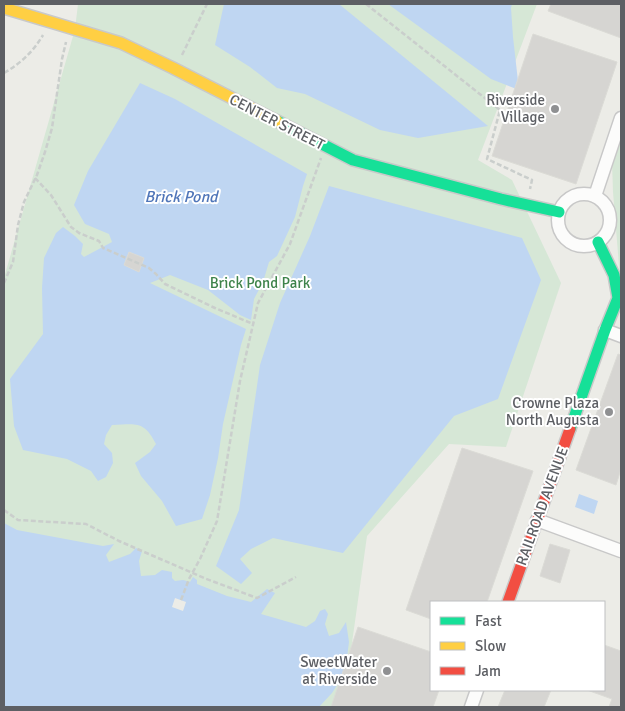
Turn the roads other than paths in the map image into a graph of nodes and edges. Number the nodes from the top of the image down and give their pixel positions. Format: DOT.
graph roads {
  1 [pos="4,8"];
  2 [pos="621,118"];
  3 [pos="595,196"];
  4 [pos="559,212"];
  5 [pos="598,242"];
  6 [pos="620,299"];
  7 [pos="605,330"];
  8 [pos="621,336"];
  9 [pos="537,520"];
  10 [pos="621,551"];
  11 [pos="508,601"];
  12 [pos="477,691"];
  13 [pos="471,707"];
  1 -- 4 [label="street, CENTER STREET"];
  2 -- 3 [label="street"];
  3 -- 4 [label="street"];
  3 -- 5 [label="street"];
  4 -- 5 [label="street"];
  5 -- 6 [label="street, RAILROAD AVENUE"];
  6 -- 7 [label="street, RAILROAD AVENUE"];
  7 -- 8 [label="street"];
  7 -- 9 [label="street, RAILROAD AVENUE"];
  9 -- 10 [label="street"];
  9 -- 11 [label="street, RAILROAD AVENUE"];
  12 -- 13 [label="street"];
}
